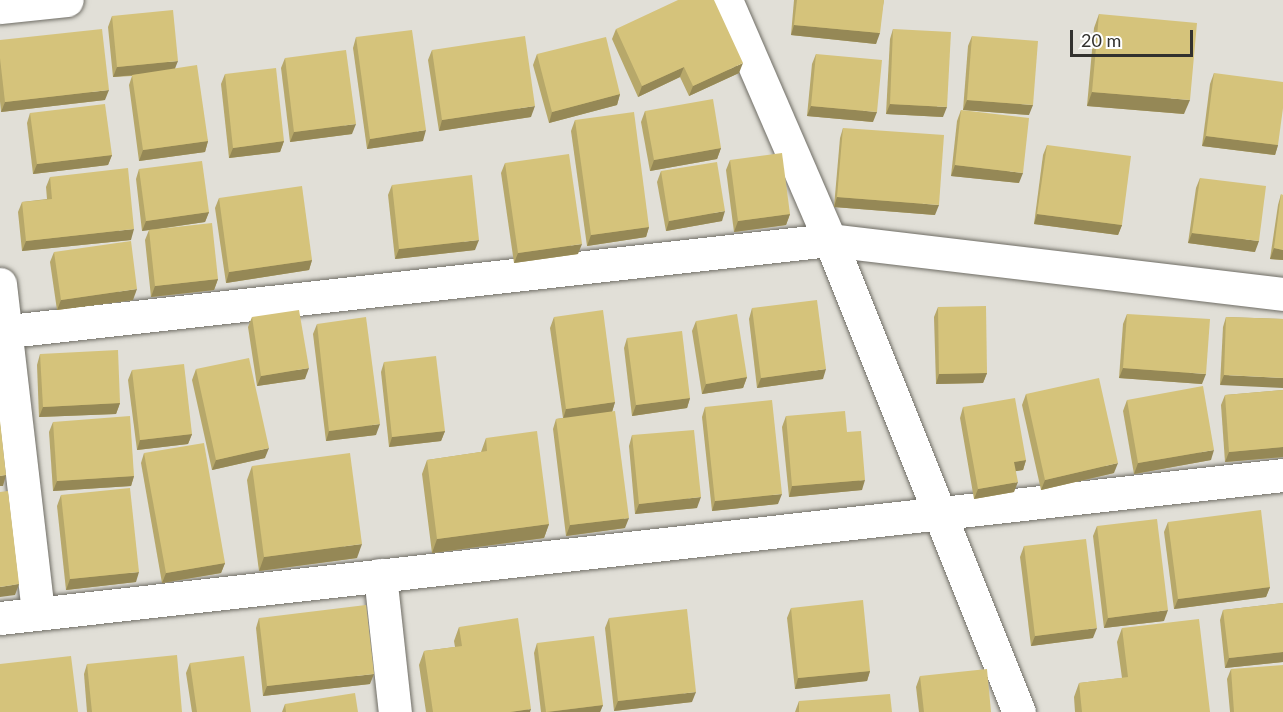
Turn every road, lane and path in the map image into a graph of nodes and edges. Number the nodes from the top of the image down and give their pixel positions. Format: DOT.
graph roads {
  1 [pos="67,0"];
  2 [pos="726,0"];
  3 [pos="0,7"];
  4 [pos="830,240"];
  5 [pos="0,284"];
  6 [pos="1283,294"];
  7 [pos="3,332"];
  8 [pos="1283,475"];
  9 [pos="935,511"];
  10 [pos="380,575"];
  11 [pos="38,614"];
  12 [pos="0,618"];
  13 [pos="395,712"];
  14 [pos="1019,712"];
  1 -- 3 [label="lane"];
  2 -- 4 [label="lane"];
  4 -- 6 [label="lane"];
  4 -- 7 [label="lane"];
  4 -- 9 [label="lane"];
  5 -- 7 [label="lane"];
  7 -- 11 [label="lane"];
  8 -- 9 [label="lane"];
  9 -- 10 [label="lane"];
  9 -- 14 [label="lane"];
  10 -- 11 [label="lane"];
  10 -- 13 [label="lane"];
  11 -- 12 [label="lane"];
}
